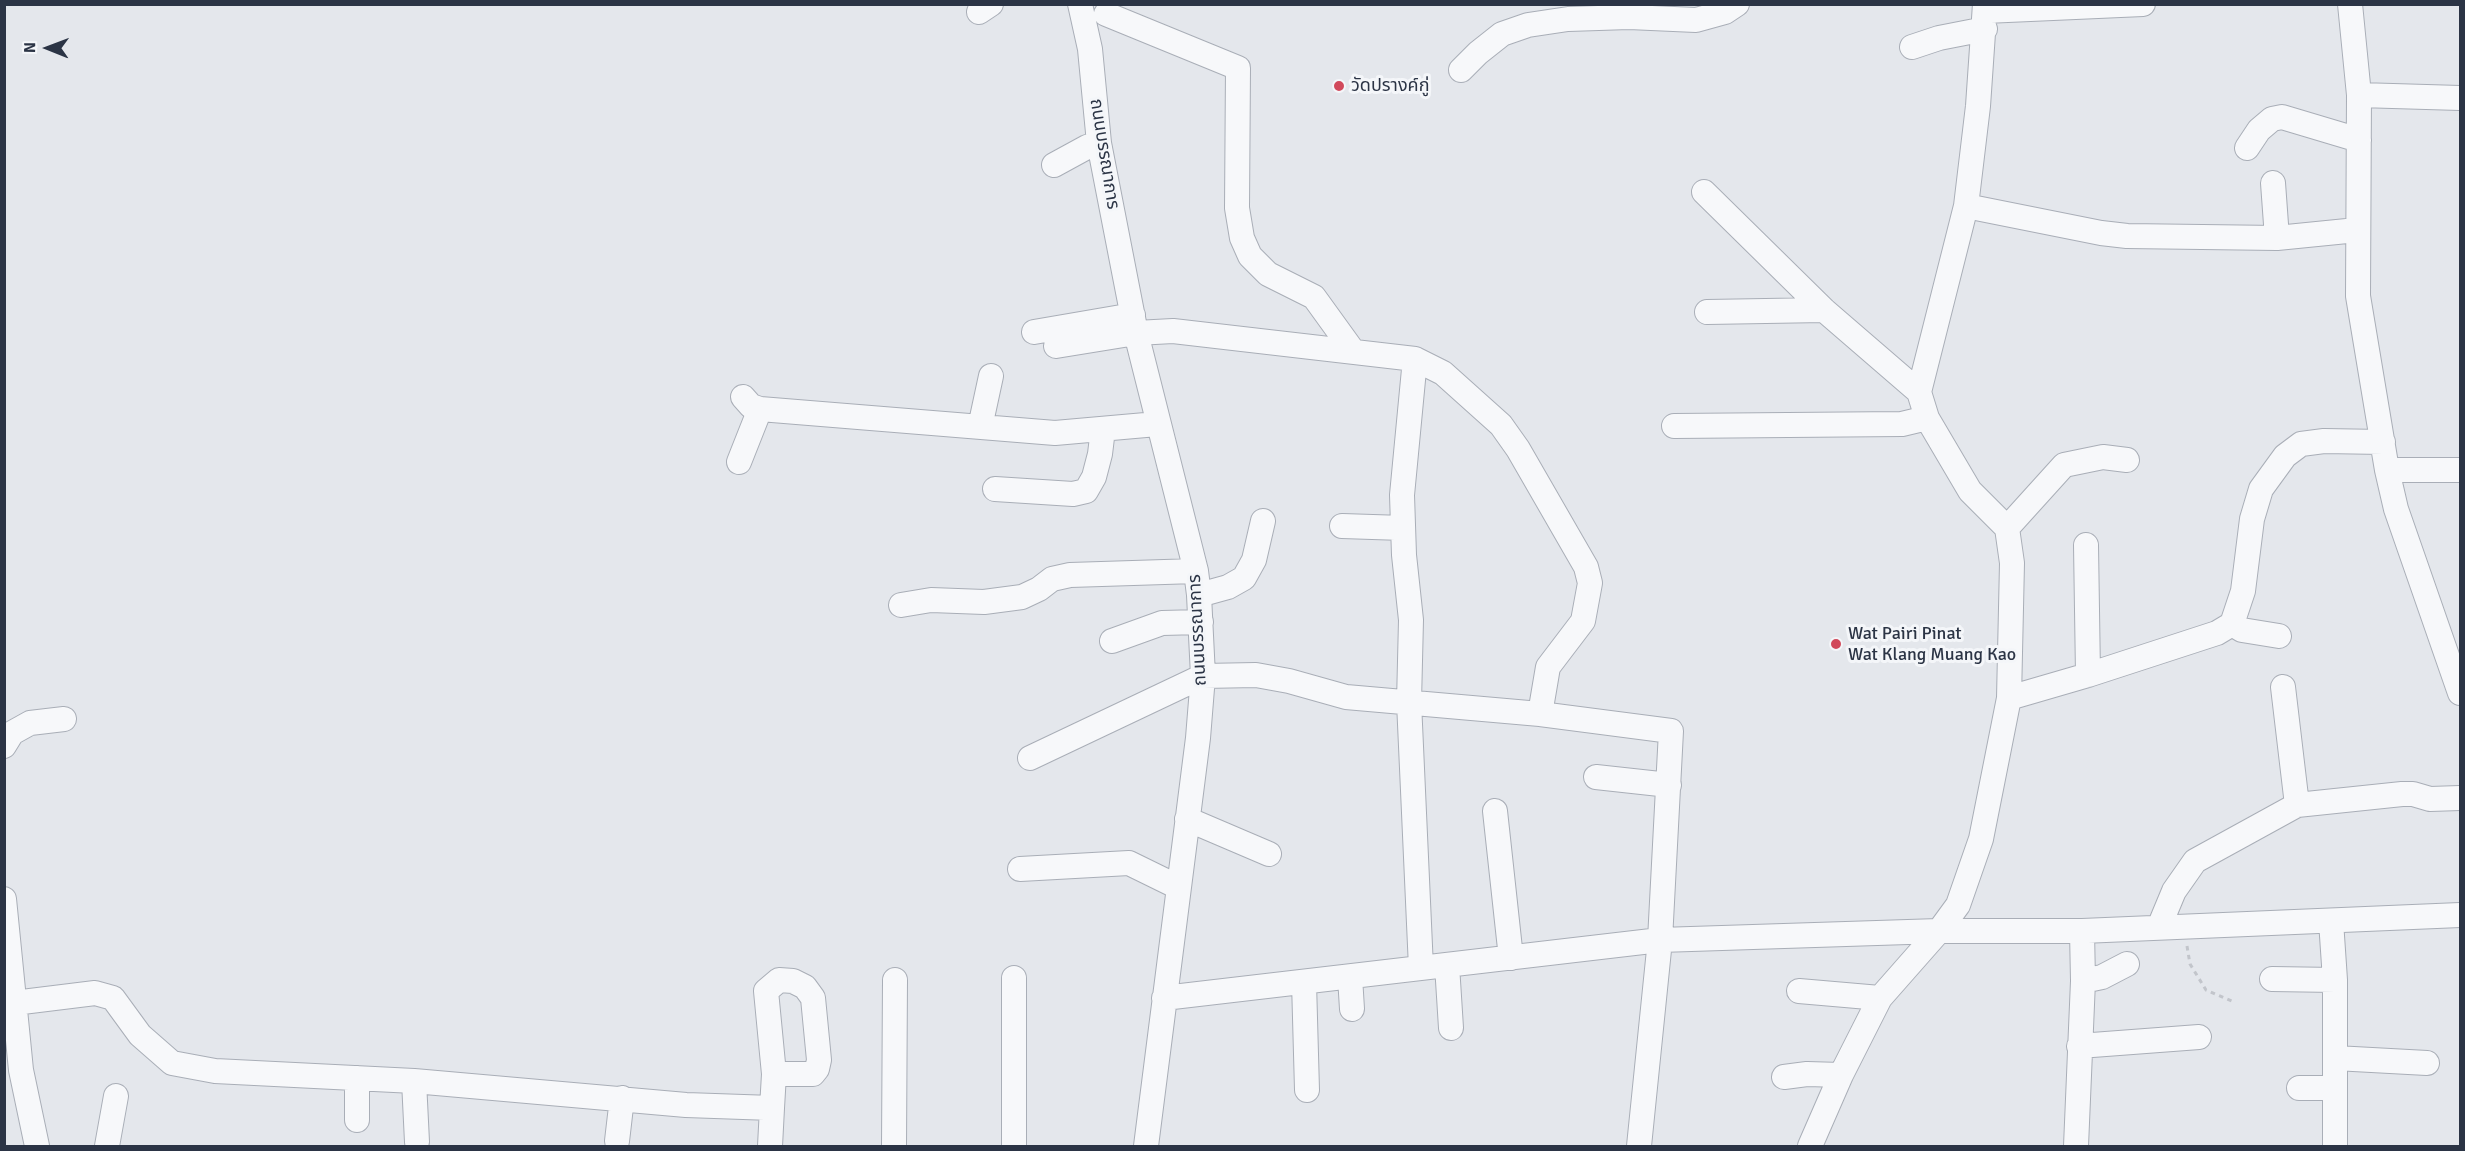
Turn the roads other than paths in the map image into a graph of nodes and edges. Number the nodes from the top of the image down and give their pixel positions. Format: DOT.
graph roads {
  1 [pos="1080,4"];
  2 [pos="1737,4"];
  3 [pos="2143,4"];
  4 [pos="2350,4"];
  5 [pos="1107,9"];
  6 [pos="1567,11"];
  7 [pos="1985,15"];
  8 [pos="1912,47"];
  9 [pos="1090,49"];
  10 [pos="1461,70"];
  11 [pos="2359,95"];
  12 [pos="2460,98"];
  13 [pos="2359,140"];
  14 [pos="1099,143"];
  15 [pos="2247,148"];
  16 [pos="1054,165"];
  17 [pos="2273,183"];
  18 [pos="1704,192"];
  19 [pos="1966,206"];
  20 [pos="2357,230"];
  21 [pos="2277,238"];
  22 [pos="1824,310"];
  23 [pos="1707,312"];
  24 [pos="1135,324"];
  25 [pos="1034,332"];
  26 [pos="1056,346"];
  27 [pos="1353,351"];
  28 [pos="1415,359"];
  29 [pos="992,376"];
  30 [pos="1919,392"];
  31 [pos="1928,418"];
  32 [pos="1157,424"];
  33 [pos="1674,426"];
  34 [pos="980,427"];
  35 [pos="1103,429"];
  36 [pos="2383,442"];
  37 [pos="2127,460"];
  38 [pos="739,462"];
  39 [pos="2387,470"];
  40 [pos="2460,470"];
  41 [pos="995,489"];
  42 [pos="1263,521"];
  43 [pos="1342,526"];
  44 [pos="1403,528"];
  45 [pos="2007,528"];
  46 [pos="2086,545"];
  47 [pos="1198,583"];
  48 [pos="901,605"];
  49 [pos="1201,622"];
  50 [pos="2232,624"];
  51 [pos="2278,636"];
  52 [pos="1112,641"];
  53 [pos="2088,675"];
  54 [pos="1203,676"];
  55 [pos="2283,687"];
  56 [pos="2460,693"];
  57 [pos="2009,698"];
  58 [pos="1409,702"];
  59 [pos="1540,714"];
  60 [pos="64,719"];
  61 [pos="4,746"];
  62 [pos="1030,758"];
  63 [pos="1596,777"];
  64 [pos="1669,785"];
  65 [pos="2460,798"];
  66 [pos="2297,805"];
  67 [pos="1495,811"];
  68 [pos="1187,819"];
  69 [pos="1269,855"];
  70 [pos="1020,869"];
  71 [pos="1178,886"];
  72 [pos="4,899"];
  73 [pos="2460,915"];
  74 [pos="2331,921"];
  75 [pos="2159,927"];
  76 [pos="1939,931"];
  77 [pos="2082,931"];
  78 [pos="1660,940"];
  79 [pos="1511,958"];
  80 [pos="2127,964"];
  81 [pos="1447,965"];
  82 [pos="1421,968"];
  83 [pos="1350,977"];
  84 [pos="1014,978"];
  85 [pos="2272,979"];
  86 [pos="895,980"];
  87 [pos="2335,980"];
  88 [pos="2083,981"];
  89 [pos="1304,982"];
  90 [pos="1799,991"];
  91 [pos="1164,998"];
  92 [pos="1881,998"];
  93 [pos="14,1003"];
  94 [pos="1352,1009"];
  95 [pos="1451,1028"];
  96 [pos="2199,1037"];
  97 [pos="2079,1046"];
  98 [pos="2335,1058"];
  99 [pos="2427,1063"];
  100 [pos="774,1074"];
  101 [pos="1841,1075"];
  102 [pos="1784,1077"];
  103 [pos="357,1078"];
  104 [pos="414,1080"];
  105 [pos="2299,1088"];
  106 [pos="2335,1088"];
  107 [pos="1307,1090"];
  108 [pos="116,1096"];
  109 [pos="622,1098"];
  110 [pos="772,1108"];
  111 [pos="357,1120"];
  112 [pos="617,1141"];
  113 [pos="417,1142"];
  114 [pos="37,1146"];
  115 [pos="106,1146"];
  116 [pos="770,1146"];
  117 [pos="894,1146"];
  118 [pos="1014,1146"];
  119 [pos="1146,1146"];
  120 [pos="1639,1146"];
  121 [pos="1810,1146"];
  122 [pos="2076,1146"];
  123 [pos="2335,1146"];
  1 -- 9 [label="street, ถนนบรรณาการ"];
  2 -- 6 [label="street"];
  3 -- 7 [label="street"];
  4 -- 11 [label="street"];
  5 -- 9 [label="street"];
  5 -- 27 [label="street"];
  6 -- 10 [label="street"];
  7 -- 8 [label="street"];
  7 -- 19 [label="street"];
  9 -- 14 [label="street, ถนนบรรณาการ"];
  11 -- 12 [label="street"];
  11 -- 13 [label="street"];
  13 -- 15 [label="street"];
  13 -- 20 [label="street"];
  14 -- 16 [label="street"];
  14 -- 24 [label="street, ถนนบรรณาการ"];
  17 -- 21 [label="street"];
  18 -- 22 [label="street"];
  19 -- 21 [label="street"];
  19 -- 30 [label="street"];
  20 -- 21 [label="street"];
  20 -- 36 [label="street"];
  22 -- 23 [label="street"];
  22 -- 30 [label="street"];
  24 -- 25 [label="street"];
  24 -- 26 [label="street"];
  24 -- 27 [label="street"];
  24 -- 32 [label="street, ถนนบรรณาการ"];
  27 -- 28 [label="street"];
  28 -- 44 [label="street"];
  28 -- 59 [label="street"];
  29 -- 34 [label="street"];
  30 -- 31 [label="street"];
  31 -- 33 [label="street"];
  31 -- 45 [label="street"];
  32 -- 35 [label="street"];
  32 -- 47 [label="street, ถนนบรรณาการ"];
  34 -- 35 [label="street"];
  34 -- 38 [label="street"];
  35 -- 41 [label="street"];
  36 -- 39 [label="street"];
  36 -- 50 [label="street"];
  37 -- 45 [label="street"];
  39 -- 40 [label="street"];
  39 -- 56 [label="street"];
  42 -- 47 [label="street"];
  43 -- 44 [label="street"];
  44 -- 58 [label="street"];
  45 -- 57 [label="street"];
  46 -- 53 [label="street"];
  47 -- 48 [label="street"];
  47 -- 49 [label="street, ถนนบรรณาการ"];
  49 -- 52 [label="street"];
  49 -- 54 [label="street, ถนนบรรณาการ"];
  50 -- 51 [label="street"];
  50 -- 53 [label="street"];
  53 -- 57 [label="street"];
  54 -- 58 [label="street"];
  54 -- 62 [label="street"];
  54 -- 68 [label="street, ถนนบรรณาการ"];
  55 -- 66 [label="street"];
  57 -- 76 [label="street"];
  58 -- 59 [label="street"];
  58 -- 82 [label="street"];
  59 -- 64 [label="street"];
  60 -- 61 [label="street"];
  63 -- 64 [label="street"];
  64 -- 78 [label="street"];
  65 -- 66 [label="street"];
  66 -- 75 [label="street"];
  67 -- 79 [label="street"];
  68 -- 69 [label="street"];
  68 -- 71 [label="street, ถนนบรรณาการ"];
  70 -- 71 [label="street"];
  71 -- 91 [label="street, ถนนบรรณาการ"];
  72 -- 93 [label="street"];
  73 -- 74 [label="street"];
  74 -- 75 [label="street"];
  74 -- 87 [label="street"];
  75 -- 77 [label="street"];
  76 -- 77 [label="street"];
  76 -- 78 [label="street"];
  76 -- 92 [label="street"];
  77 -- 88 [label="street"];
  78 -- 79 [label="street"];
  78 -- 120 [label="street"];
  79 -- 81 [label="street"];
  80 -- 88 [label="street"];
  81 -- 82 [label="street"];
  81 -- 95 [label="street"];
  82 -- 83 [label="street"];
  83 -- 89 [label="street"];
  83 -- 94 [label="street"];
  84 -- 118 [label="street"];
  85 -- 87 [label="street"];
  86 -- 117 [label="street"];
  87 -- 98 [label="street"];
  88 -- 97 [label="street"];
  89 -- 91 [label="street"];
  89 -- 107 [label="street"];
  90 -- 92 [label="street"];
  91 -- 119 [label="street, ถนนบรรณาการ"];
  92 -- 101 [label="street"];
  93 -- 103 [label="street"];
  93 -- 114 [label="street"];
  96 -- 97 [label="street"];
  97 -- 122 [label="street"];
  98 -- 99 [label="street"];
  98 -- 106 [label="street"];
  100 -- 110 [label="street"];
  101 -- 102 [label="street"];
  101 -- 121 [label="street"];
  103 -- 104 [label="street"];
  103 -- 111 [label="street"];
  104 -- 109 [label="street"];
  104 -- 113 [label="street"];
  105 -- 106 [label="street"];
  106 -- 123 [label="street"];
  108 -- 115 [label="street"];
  109 -- 110 [label="street"];
  109 -- 112 [label="street"];
  110 -- 116 [label="street"];
}
